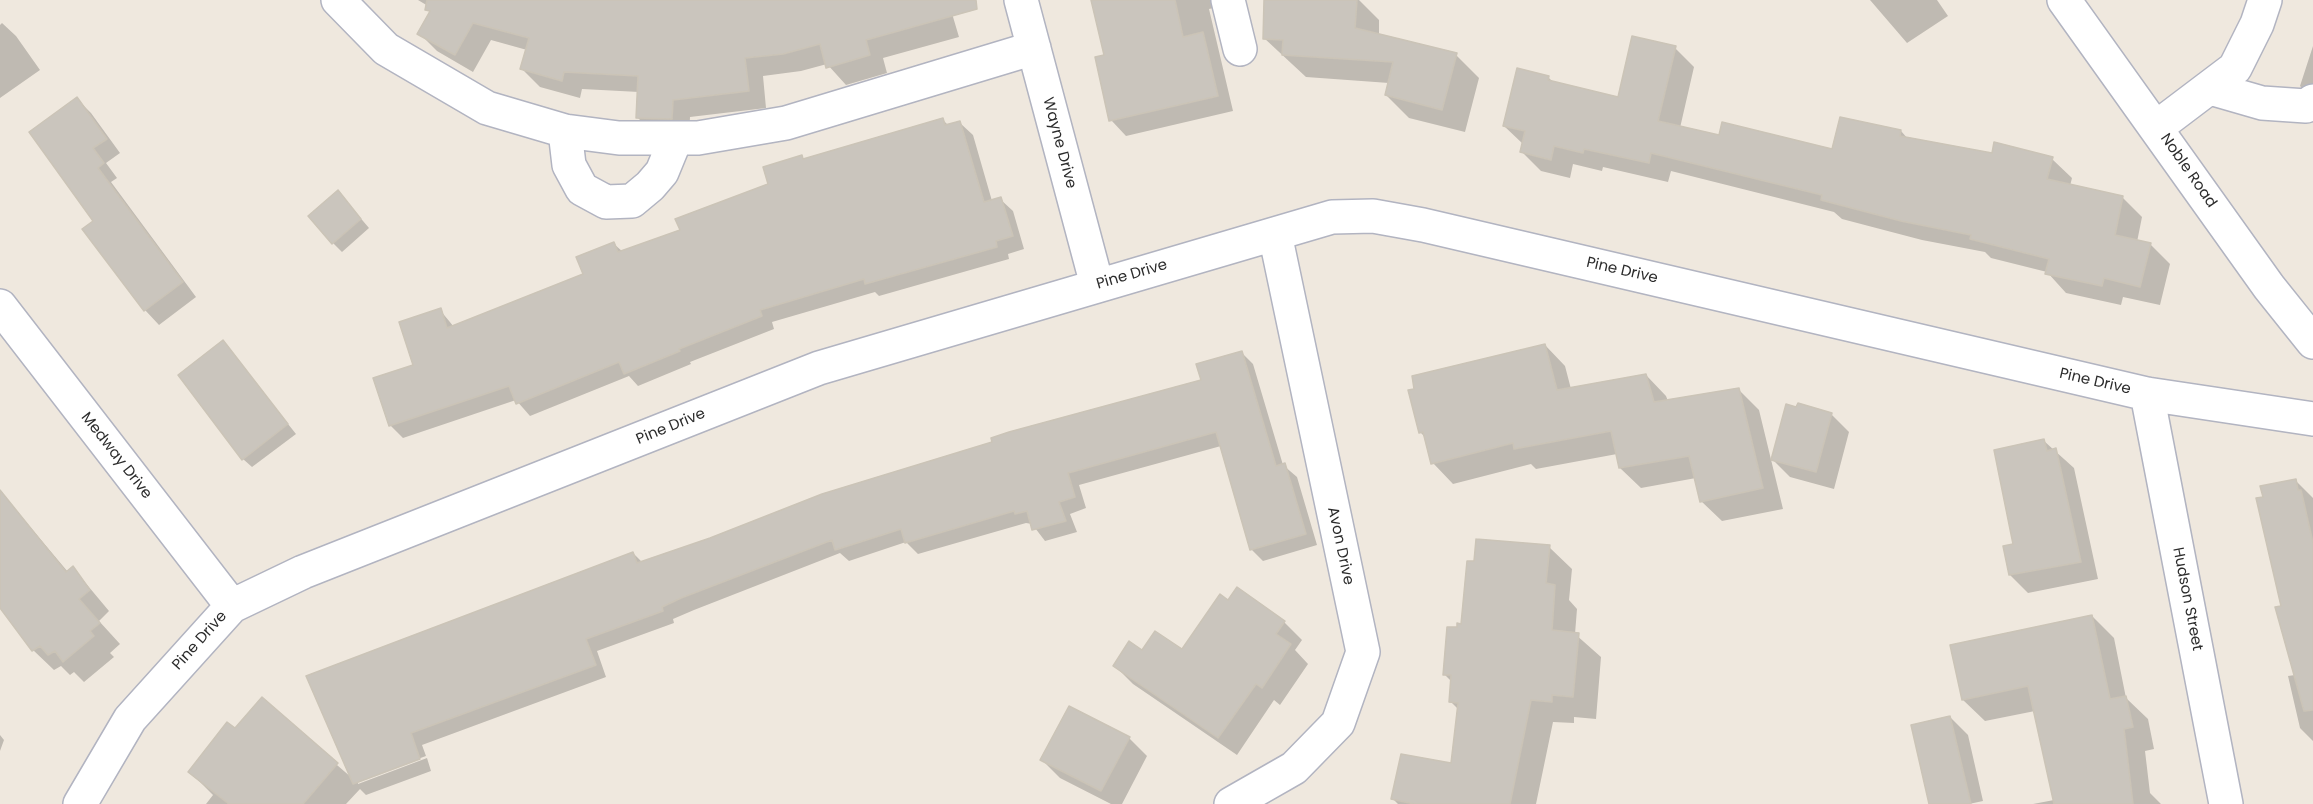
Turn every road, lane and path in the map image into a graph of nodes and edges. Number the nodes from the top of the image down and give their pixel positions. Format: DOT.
graph roads {
  1 [pos="338,0"];
  2 [pos="1021,0"];
  3 [pos="1228,0"];
  4 [pos="2064,0"];
  5 [pos="2265,0"];
  6 [pos="1034,48"];
  7 [pos="1240,49"];
  8 [pos="2210,88"];
  9 [pos="2313,101"];
  10 [pos="2157,127"];
  11 [pos="565,131"];
  12 [pos="676,138"];
  13 [pos="1275,234"];
  14 [pos="1097,285"];
  15 [pos="0,306"];
  16 [pos="2313,342"];
  17 [pos="2147,394"];
  18 [pos="2313,419"];
  19 [pos="232,606"];
  20 [pos="80,804"];
  21 [pos="1231,804"];
  22 [pos="2226,804"];
  1 -- 11 [label="street"];
  2 -- 6 [label="street, Wayne Drive"];
  3 -- 7 [label="street"];
  4 -- 10 [label="street, Noble Road"];
  5 -- 8 [label="street"];
  6 -- 12 [label="street"];
  6 -- 14 [label="street, Wayne Drive"];
  8 -- 9 [label="street"];
  8 -- 10 [label="street"];
  10 -- 16 [label="street, Noble Road"];
  11 -- 12 [label="street"];
  11 -- 12 [label="street"];
  13 -- 14 [label="street, Pine Drive"];
  13 -- 17 [label="street, Pine Drive"];
  13 -- 21 [label="street, Avon Drive"];
  14 -- 19 [label="street, Pine Drive"];
  15 -- 19 [label="street, Medway Drive"];
  17 -- 18 [label="street, Pine Drive"];
  17 -- 22 [label="street, Hudson Street"];
  19 -- 20 [label="street, Pine Drive"];
}
